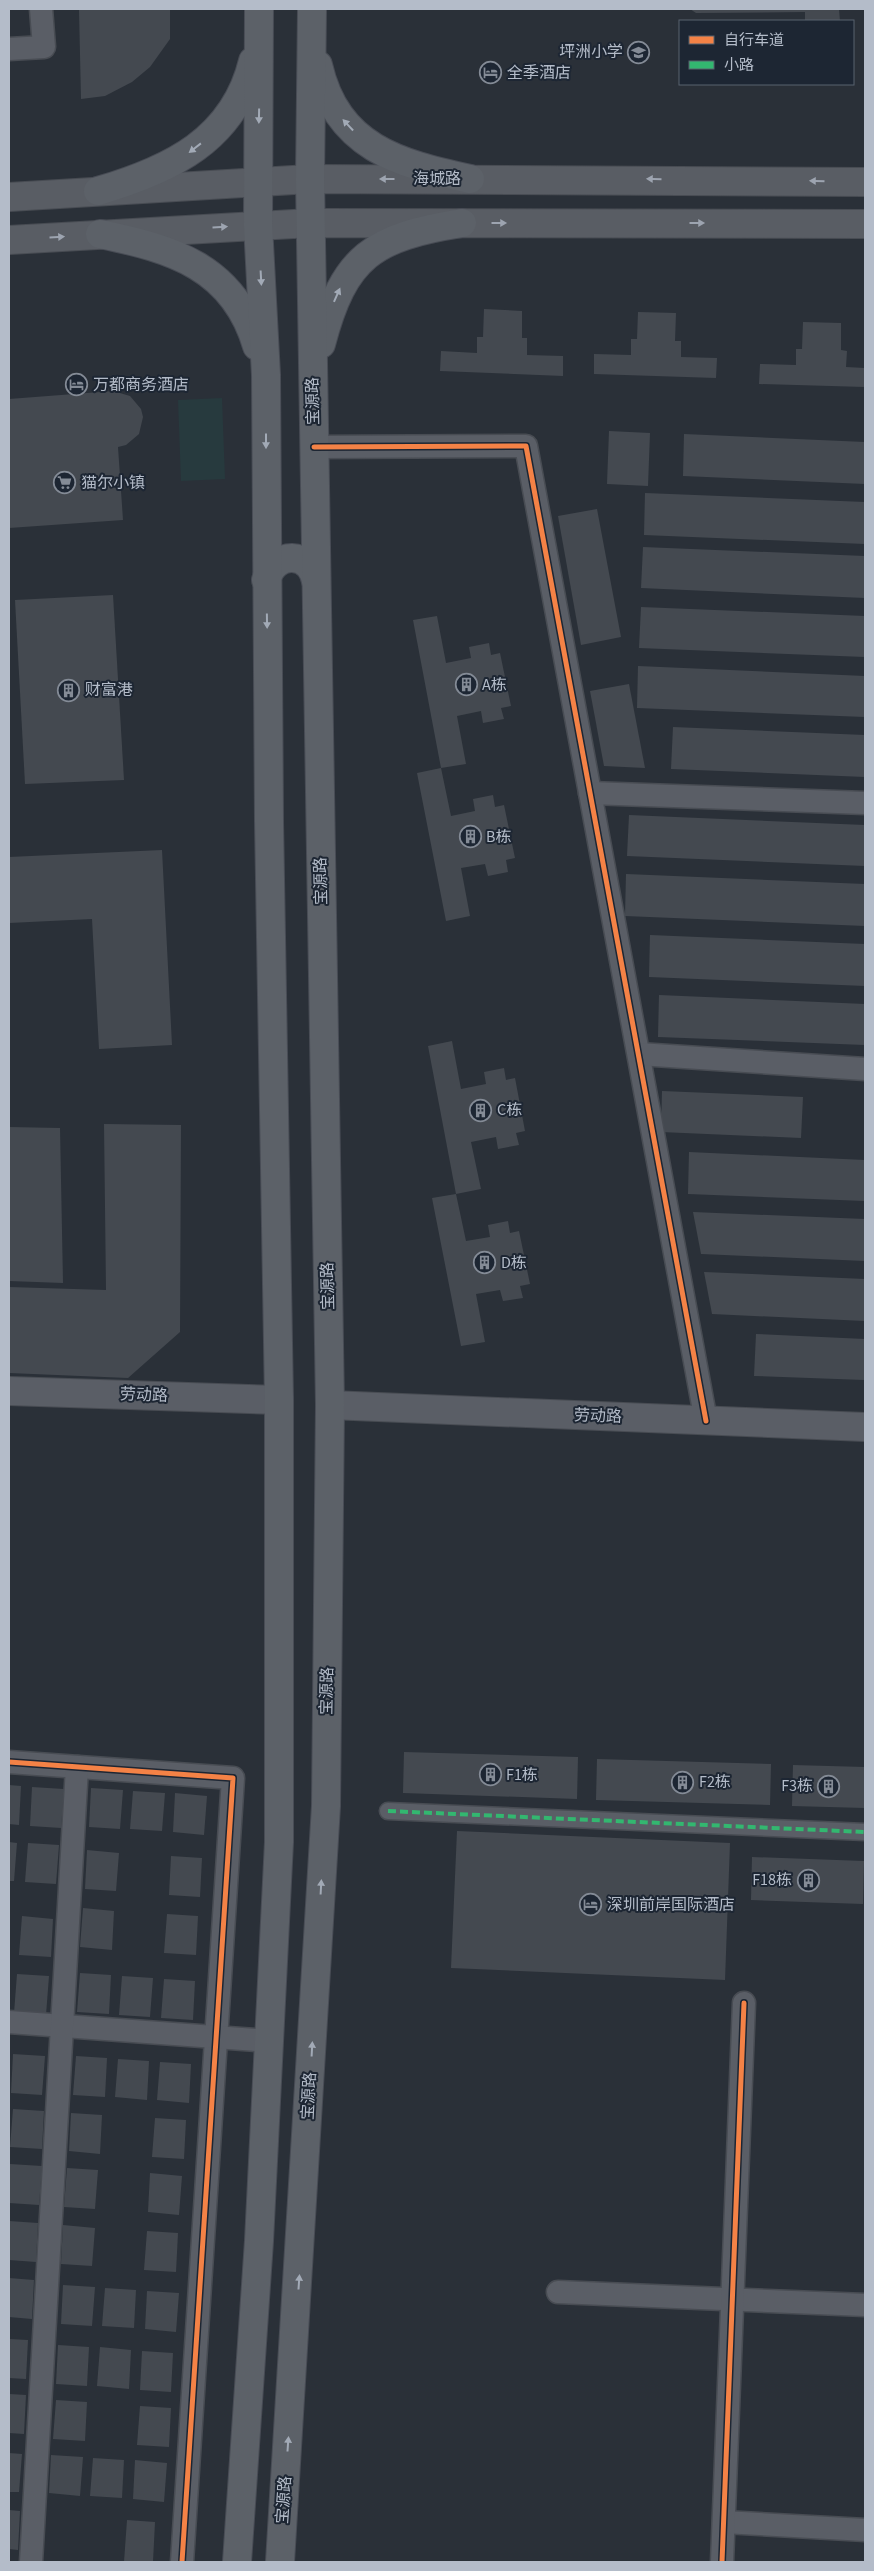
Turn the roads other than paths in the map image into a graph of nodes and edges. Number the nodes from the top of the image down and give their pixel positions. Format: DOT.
graph roads {
  1 [pos="42,9"];
  2 [pos="259,20"];
  3 [pos="312,22"];
  4 [pos="9,49"];
  5 [pos="310,179"];
  6 [pos="470,179"];
  7 [pos="258,180"];
  8 [pos="865,182"];
  9 [pos="98,191"];
  10 [pos="9,197"];
  11 [pos="311,223"];
  12 [pos="462,223"];
  13 [pos="865,224"];
  14 [pos="258,225"];
  15 [pos="100,234"];
  16 [pos="9,240"];
  17 [pos="266,375"];
  18 [pos="313,375"];
  19 [pos="314,447"];
  20 [pos="266,580"];
  21 [pos="316,581"];
  22 [pos="590,793"];
  23 [pos="865,803"];
  24 [pos="639,1054"];
  25 [pos="865,1069"];
  26 [pos="9,1391"];
  27 [pos="278,1400"];
  28 [pos="330,1406"];
  29 [pos="706,1421"];
  30 [pos="865,1427"];
  31 [pos="9,1762"];
  32 [pos="77,1766"];
  33 [pos="388,1811"];
  34 [pos="865,1832"];
  35 [pos="744,2003"];
  36 [pos="9,2022"];
  37 [pos="62,2026"];
  38 [pos="216,2037"];
  39 [pos="269,2041"];
  40 [pos="558,2292"];
  41 [pos="733,2299"];
  42 [pos="865,2305"];
  43 [pos="724,2522"];
  44 [pos="865,2530"];
  45 [pos="31,2562"];
  46 [pos="182,2562"];
  47 [pos="237,2562"];
  48 [pos="280,2562"];
  49 [pos="722,2562"];
  1 -- 4 [label="street"];
  2 -- 7 [label="main road, one-way"];
  2 -- 9 [label="main road, one-way"];
  3 -- 5 [label="main road, 宝源路"];
  6 -- 3 [label="main road, one-way"];
  6 -- 5 [label="main road, 海城路, one-way"];
  5 -- 7 [label="main road, 海城路"];
  5 -- 11 [label="main road, 宝源路"];
  8 -- 6 [label="main road, 海城路, one-way"];
  7 -- 9 [label="main road, 海城路"];
  7 -- 14 [label="main road"];
  9 -- 10 [label="main road, 海城路"];
  11 -- 12 [label="main road"];
  11 -- 14 [label="main road"];
  11 -- 18 [label="main road, 宝源路"];
  12 -- 13 [label="main road, one-way"];
  18 -- 12 [label="main road, one-way"];
  15 -- 14 [label="main road, one-way"];
  14 -- 17 [label="main road, one-way"];
  16 -- 15 [label="main road, one-way"];
  15 -- 17 [label="main road"];
  17 -- 20 [label="main road, one-way"];
  18 -- 19 [label="main road, 宝源路"];
  19 -- 21 [label="main road, 宝源路"];
  19 -- 22 [label="street"];
  20 -- 21 [label="main road"];
  20 -- 27 [label="main road, one-way"];
  21 -- 28 [label="main road, 宝源路"];
  22 -- 23 [label="street"];
  22 -- 24 [label="street"];
  24 -- 25 [label="street"];
  24 -- 29 [label="street"];
  26 -- 27 [label="street, 劳动路"];
  27 -- 39 [label="main road"];
  28 -- 29 [label="street, 劳动路"];
  48 -- 28 [label="main road, 宝源路, one-way"];
  29 -- 30 [label="street, 劳动路"];
  31 -- 32 [label="street"];
  32 -- 37 [label="street"];
  32 -- 38 [label="street"];
  33 -- 34 [label="street"];
  35 -- 41 [label="street"];
  36 -- 37 [label="street"];
  37 -- 38 [label="street"];
  37 -- 45 [label="street"];
  38 -- 39 [label="street"];
  38 -- 46 [label="street"];
  39 -- 47 [label="main road"];
  40 -- 41 [label="street"];
  41 -- 42 [label="street"];
  41 -- 43 [label="street"];
  43 -- 44 [label="street"];
  43 -- 49 [label="street"];
}
